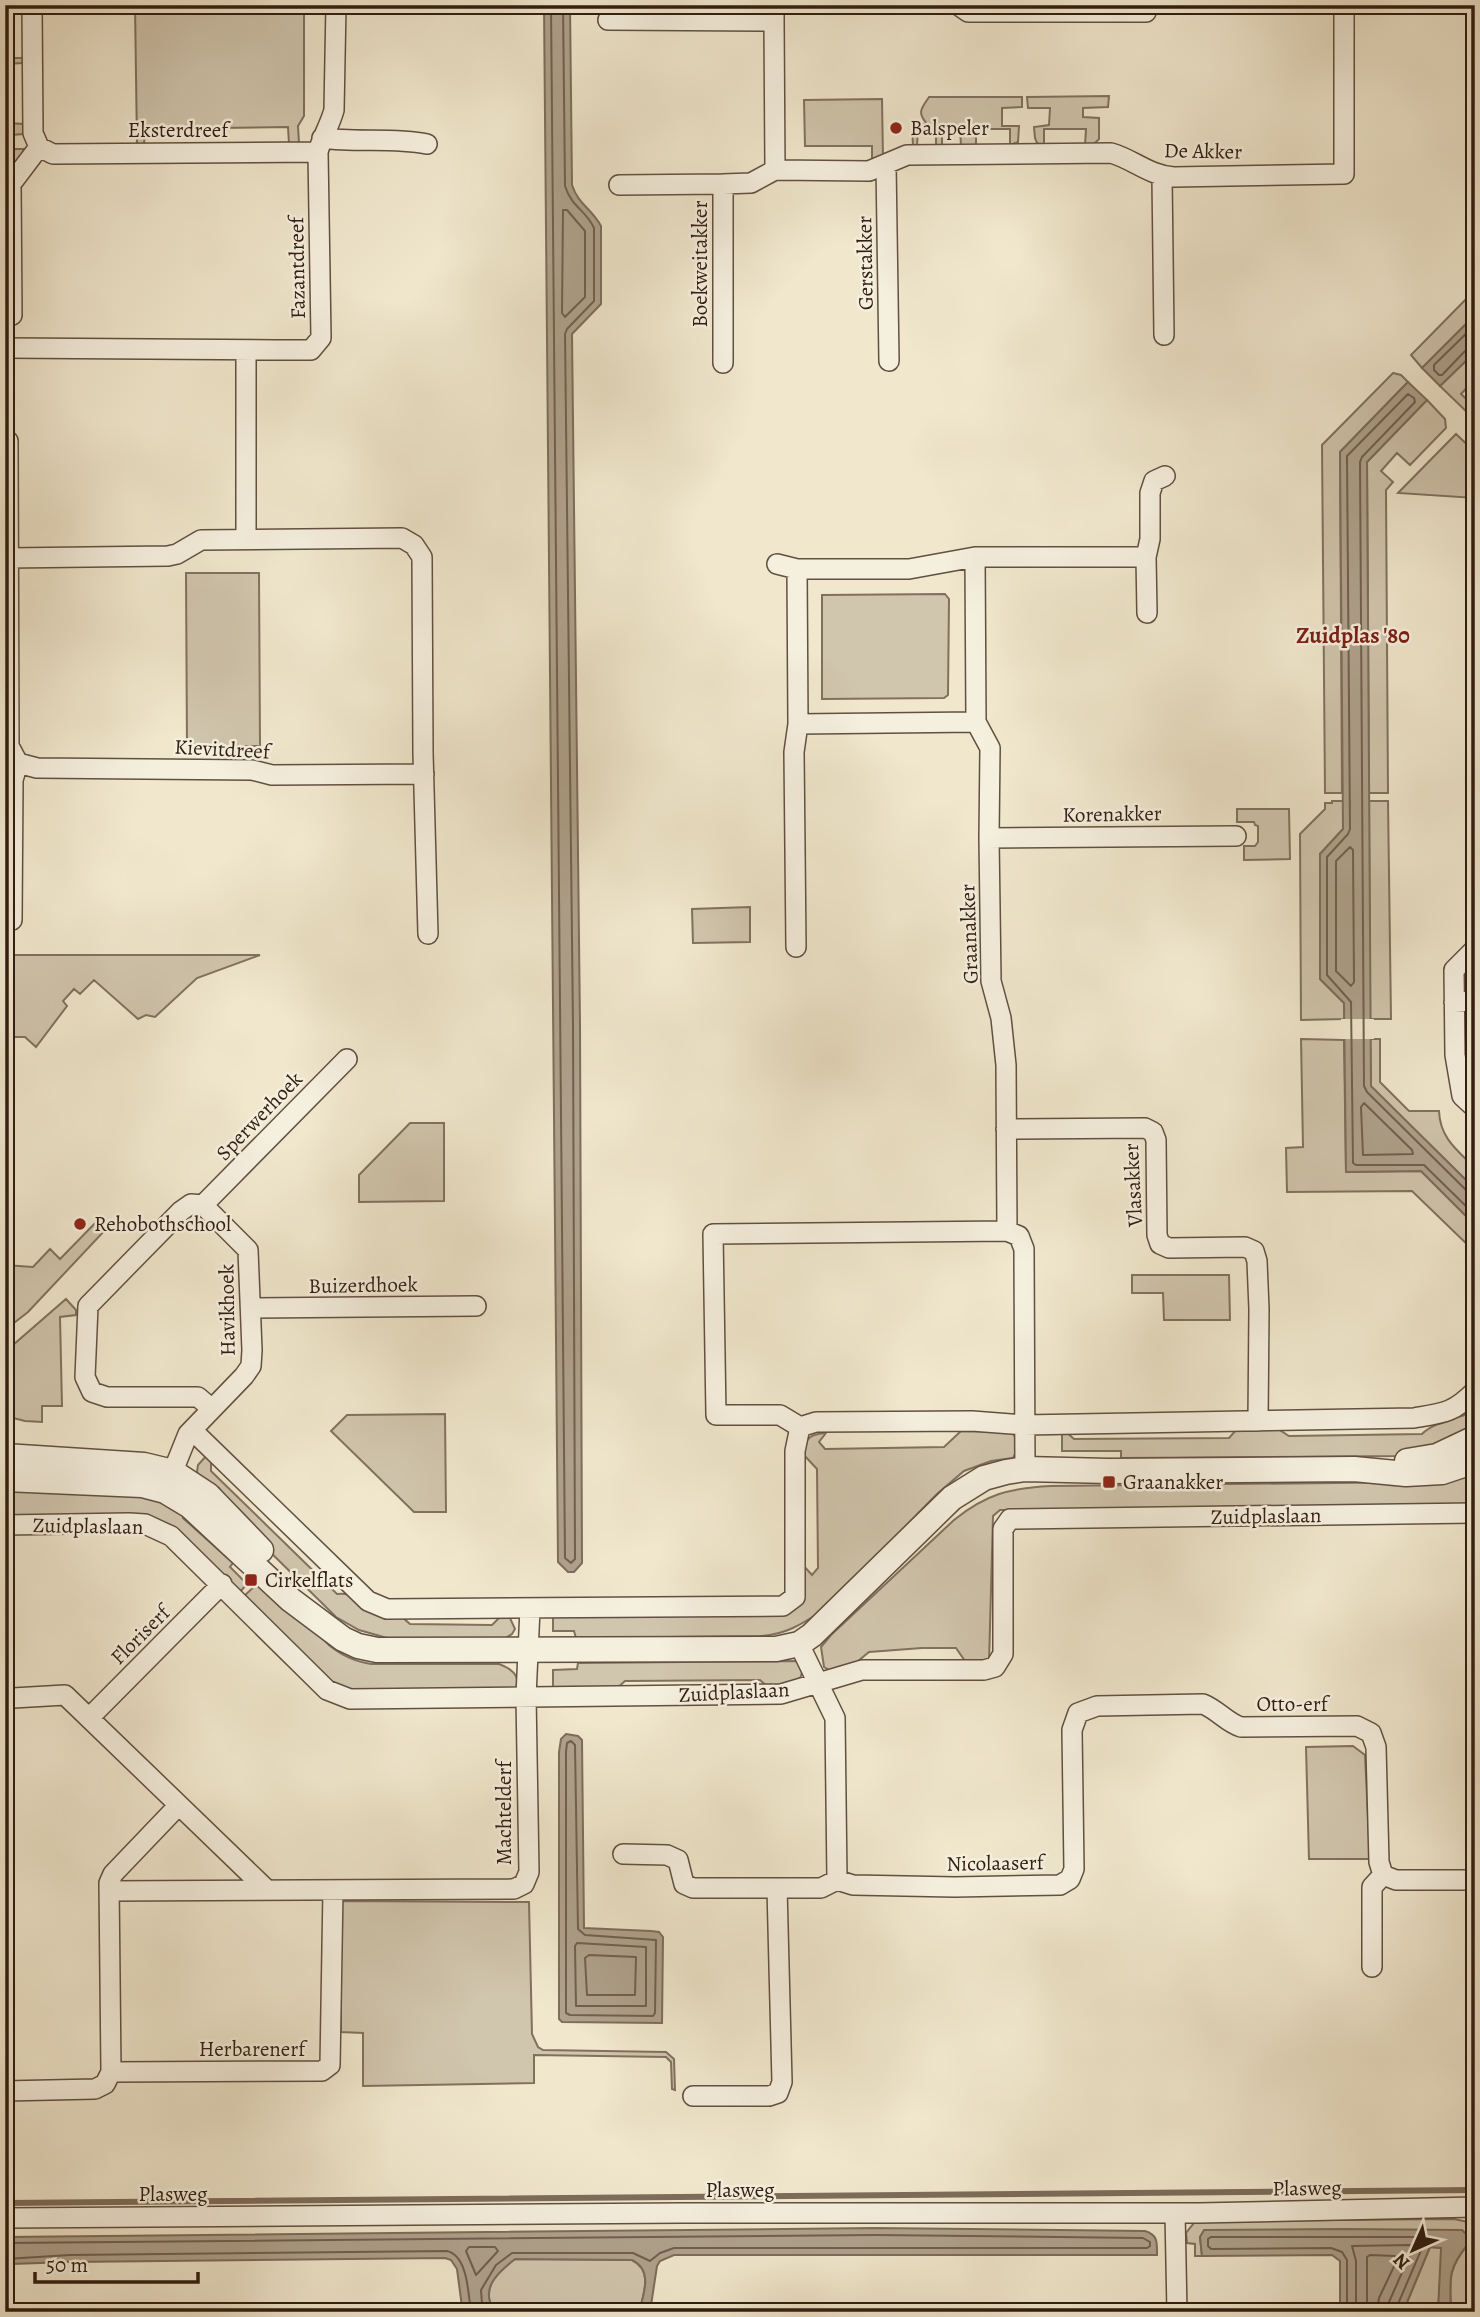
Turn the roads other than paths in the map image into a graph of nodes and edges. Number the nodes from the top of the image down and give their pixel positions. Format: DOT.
graph roads {
  1 [pos="32,5"];
  2 [pos="335,5"];
  3 [pos="958,5"];
  4 [pos="1146,5"];
  5 [pos="1344,5"];
  6 [pos="772,13"];
  7 [pos="608,20"];
  8 [pos="427,144"];
  9 [pos="320,145"];
  10 [pos="39,147"];
  11 [pos="886,164"];
  12 [pos="775,170"];
  13 [pos="1162,177"];
  14 [pos="619,184"];
  15 [pos="723,184"];
  16 [pos="12,315"];
  17 [pos="1164,335"];
  18 [pos="5,348"];
  19 [pos="246,350"];
  20 [pos="889,361"];
  21 [pos="723,363"];
  22 [pos="8,441"];
  23 [pos="1166,476"];
  24 [pos="246,539"];
  25 [pos="975,557"];
  26 [pos="1146,557"];
  27 [pos="8,558"];
  28 [pos="777,564"];
  29 [pos="797,569"];
  30 [pos="1147,612"];
  31 [pos="976,722"];
  32 [pos="798,724"];
  33 [pos="18,763"];
  34 [pos="424,774"];
  35 [pos="1236,836"];
  36 [pos="989,838"];
  37 [pos="12,920"];
  38 [pos="428,934"];
  39 [pos="796,947"];
  40 [pos="1475,949"];
  41 [pos="1475,1001"];
  42 [pos="1454,1002"];
  43 [pos="347,1059"];
  44 [pos="1475,1108"];
  45 [pos="1006,1129"];
  46 [pos="203,1205"];
  47 [pos="1007,1231"];
  48 [pos="476,1306"];
  49 [pos="251,1308"];
  50 [pos="1475,1391"];
  51 [pos="212,1409"];
  52 [pos="1258,1421"];
  53 [pos="1024,1424"];
  54 [pos="800,1427"];
  55 [pos="192,1430"];
  56 [pos="1475,1438"];
  57 [pos="5,1456"];
  58 [pos="1475,1461"];
  59 [pos="1026,1469"];
  60 [pos="1354,1469"];
  61 [pos="5,1479"];
  62 [pos="169,1481"];
  63 [pos="1475,1513"];
  64 [pos="5,1525"];
  65 [pos="222,1584"];
  66 [pos="530,1609"];
  67 [pos="799,1644"];
  68 [pos="526,1651"];
  69 [pos="819,1683"];
  70 [pos="5,1694"];
  71 [pos="526,1696"];
  72 [pos="1078,1713"];
  73 [pos="90,1717"];
  74 [pos="178,1806"];
  75 [pos="623,1854"];
  76 [pos="1384,1874"];
  77 [pos="837,1880"];
  78 [pos="1475,1880"];
  79 [pos="778,1888"];
  80 [pos="266,1889"];
  81 [pos="333,1890"];
  82 [pos="110,1891"];
  83 [pos="1372,1967"];
  84 [pos="111,2073"];
  85 [pos="5,2091"];
  86 [pos="693,2096"];
  87 [pos="1475,2207"];
  88 [pos="1175,2213"];
  89 [pos="5,2218"];
  90 [pos="1177,2312"];
  1 -- 10 [label="street"];
  2 -- 9 [label="street, Fazantdreef"];
  3 -- 4 [label="street"];
  5 -- 13 [label="street, De Akker"];
  6 -- 7 [label="street"];
  6 -- 12 [label="street"];
  8 -- 9 [label="street, Eksterdreef"];
  9 -- 10 [label="street, Eksterdreef"];
  9 -- 19 [label="street, Fazantdreef"];
  10 -- 16 [label="street"];
  11 -- 12 [label="street, De Akker"];
  11 -- 13 [label="street, De Akker"];
  11 -- 20 [label="street, Gerstakker"];
  12 -- 15 [label="street, De Akker"];
  13 -- 17 [label="street"];
  14 -- 15 [label="street, Boekweitakker"];
  15 -- 21 [label="street, Boekweitakker"];
  18 -- 19 [label="street, Fazantdreef"];
  19 -- 24 [label="street"];
  22 -- 27 [label="street"];
  23 -- 26 [label="street"];
  24 -- 27 [label="street"];
  24 -- 34 [label="street"];
  25 -- 26 [label="street"];
  25 -- 29 [label="street"];
  25 -- 31 [label="street, Graanakker"];
  26 -- 30 [label="street"];
  27 -- 33 [label="street"];
  28 -- 29 [label="street"];
  29 -- 32 [label="street"];
  31 -- 32 [label="street"];
  31 -- 36 [label="street, Graanakker"];
  32 -- 39 [label="street"];
  33 -- 34 [label="street, Kievitdreef"];
  33 -- 37 [label="street"];
  34 -- 38 [label="street"];
  35 -- 36 [label="street, Korenakker"];
  36 -- 45 [label="street, Graanakker"];
  40 -- 42 [label="street"];
  41 -- 42 [label="street"];
  42 -- 44 [label="street"];
  43 -- 46 [label="street, Sperwerhoek"];
  45 -- 47 [label="street, Graanakker"];
  45 -- 52 [label="street, Vlasakker"];
  46 -- 49 [label="street, Havikhoek"];
  46 -- 51 [label="street"];
  47 -- 53 [label="street"];
  47 -- 54 [label="street"];
  48 -- 49 [label="street, Buizerdhoek"];
  49 -- 51 [label="street, Havikhoek"];
  50 -- 52 [label="street"];
  51 -- 55 [label="street, Havikhoek"];
  52 -- 53 [label="street"];
  53 -- 54 [label="street"];
  53 -- 59 [label="street"];
  54 -- 66 [label="street"];
  55 -- 62 [label="street, Havikhoek"];
  55 -- 66 [label="street"];
  56 -- 60 [label="street"];
  57 -- 62 [label="street, Zuidplaslaan"];
  58 -- 60 [label="street"];
  59 -- 60 [label="street"];
  59 -- 67 [label="street"];
  61 -- 62 [label="street, Zuidplaslaan"];
  62 -- 68 [label="street, Zuidplaslaan"];
  63 -- 69 [label="street, Zuidplaslaan"];
  64 -- 65 [label="street, Zuidplaslaan"];
  65 -- 71 [label="street, Zuidplaslaan"];
  65 -- 73 [label="street, Floriserf"];
  66 -- 68 [label="street, Machtelderf"];
  67 -- 68 [label="street, Zuidplaslaan"];
  67 -- 69 [label="street"];
  68 -- 71 [label="street, Machtelderf"];
  69 -- 71 [label="street, Zuidplaslaan"];
  69 -- 77 [label="street"];
  70 -- 73 [label="street"];
  71 -- 81 [label="street, Machtelderf"];
  72 -- 76 [label="street, Otto-erf"];
  72 -- 77 [label="street, Nicolaaserf"];
  73 -- 74 [label="street"];
  74 -- 80 [label="street"];
  74 -- 82 [label="street"];
  75 -- 79 [label="street, Nicolaaserf"];
  76 -- 78 [label="street"];
  76 -- 83 [label="street"];
  77 -- 79 [label="street, Nicolaaserf"];
  79 -- 86 [label="street"];
  80 -- 81 [label="street, Machtelderf"];
  80 -- 82 [label="street, Machtelderf"];
  81 -- 84 [label="street, Herbarenerf"];
  82 -- 84 [label="street"];
  84 -- 85 [label="street"];
  87 -- 88 [label="street, Plasweg"];
  88 -- 89 [label="street, Plasweg"];
  88 -- 90 [label="street"];
}
